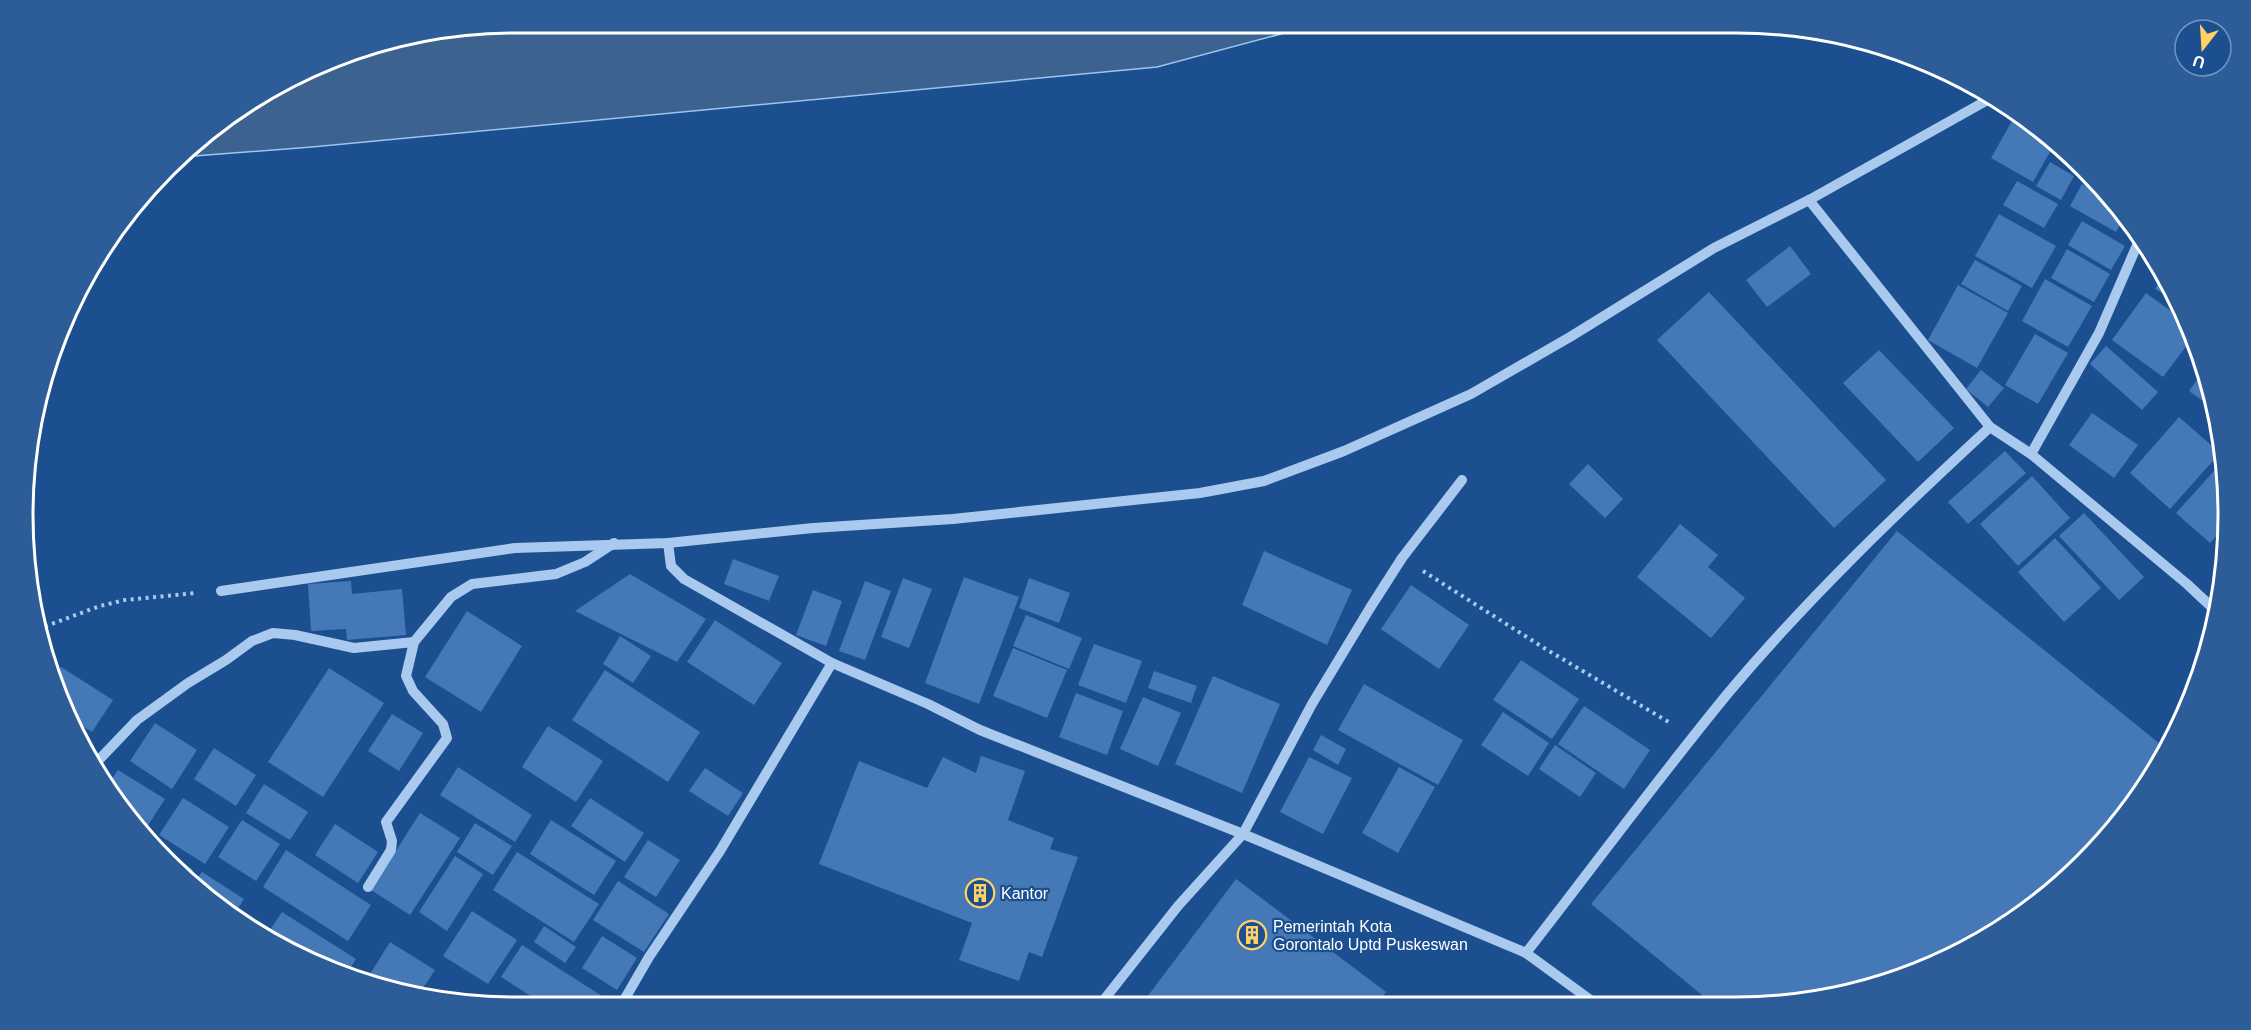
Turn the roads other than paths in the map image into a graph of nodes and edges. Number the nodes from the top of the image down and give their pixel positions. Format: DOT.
graph roads {
  1 [pos="1984,102"];
  2 [pos="1809,200"];
  3 [pos="2137,246"];
  4 [pos="1990,427"];
  5 [pos="2031,454"];
  6 [pos="1462,480"];
  7 [pos="614,543"];
  8 [pos="668,543"];
  9 [pos="221,591"];
  10 [pos="2210,606"];
  11 [pos="414,642"];
  12 [pos="832,663"];
  13 [pos="100,759"];
  14 [pos="1243,834"];
  15 [pos="368,887"];
  16 [pos="1526,954"];
  17 [pos="626,997"];
  18 [pos="1106,997"];
  19 [pos="1586,997"];
  1 -- 2 [label="street"];
  2 -- 4 [label="street"];
  2 -- 8 [label="street"];
  3 -- 5 [label="street"];
  4 -- 5 [label="street"];
  4 -- 16 [label="street"];
  5 -- 10 [label="street"];
  6 -- 14 [label="street"];
  7 -- 8 [label="street"];
  7 -- 9 [label="street"];
  7 -- 11 [label="street"];
  8 -- 12 [label="street"];
  11 -- 13 [label="street"];
  11 -- 15 [label="street"];
  12 -- 14 [label="street"];
  12 -- 17 [label="street"];
  14 -- 16 [label="street"];
  14 -- 18 [label="street"];
  16 -- 19 [label="street"];
}
